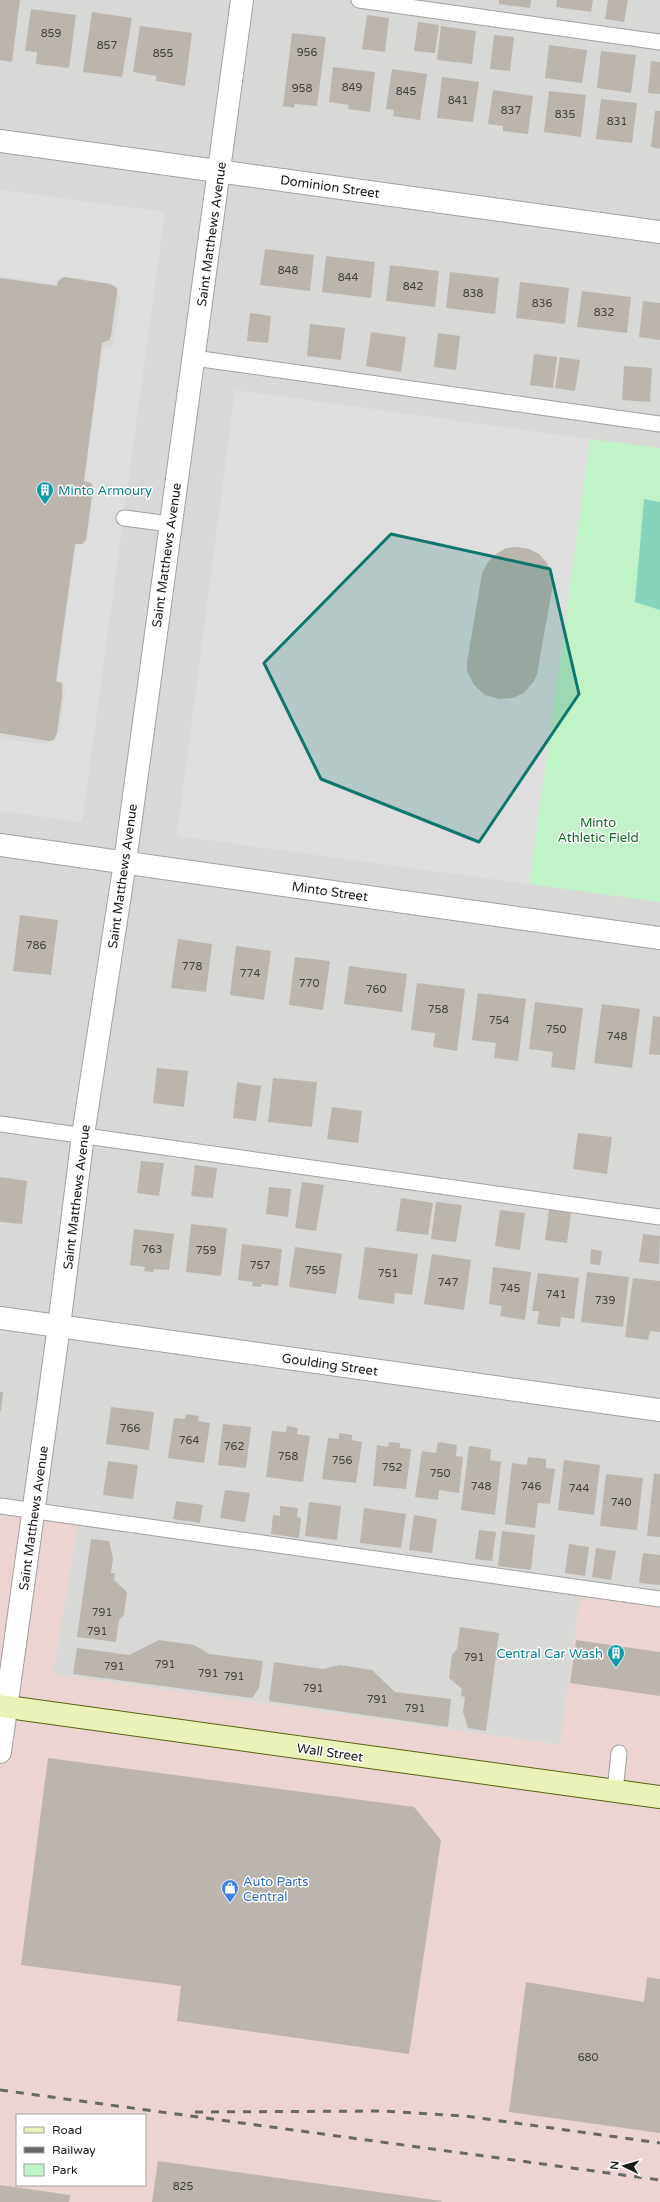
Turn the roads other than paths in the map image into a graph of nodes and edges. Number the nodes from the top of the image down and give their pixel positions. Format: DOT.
graph roads {
  1 [pos="242,0"];
  2 [pos="359,0"];
  3 [pos="660,42"];
  4 [pos="0,141"];
  5 [pos="220,171"];
  6 [pos="660,232"];
  7 [pos="194,358"];
  8 [pos="660,424"];
  9 [pos="124,518"];
  10 [pos="170,524"];
  11 [pos="0,845"];
  12 [pos="124,862"];
  13 [pos="660,938"];
  14 [pos="0,1124"];
  15 [pos="83,1135"];
  16 [pos="660,1217"];
  17 [pos="0,1318"];
  18 [pos="59,1326"];
  19 [pos="660,1410"];
  20 [pos="0,1506"];
  21 [pos="34,1510"];
  22 [pos="660,1599"];
  23 [pos="3,1707"];
  24 [pos="0,1752"];
  25 [pos="619,1753"];
  26 [pos="615,1791"];
  27 [pos="660,1797"];
  1 -- 5 [label="street, Saint Matthews Avenue"];
  2 -- 3 [label="lane"];
  4 -- 5 [label="street, Dominion Street"];
  5 -- 6 [label="street, Dominion Street"];
  5 -- 7 [label="street, Saint Matthews Avenue"];
  7 -- 8 [label="lane"];
  7 -- 10 [label="street, Saint Matthews Avenue"];
  9 -- 10 [label="lane"];
  10 -- 12 [label="street, Saint Matthews Avenue"];
  11 -- 12 [label="street, Minto Street"];
  12 -- 13 [label="street, Minto Street"];
  12 -- 15 [label="street, Saint Matthews Avenue"];
  14 -- 15 [label="lane"];
  15 -- 16 [label="lane"];
  15 -- 18 [label="street, Saint Matthews Avenue"];
  17 -- 18 [label="street, Goulding Street"];
  18 -- 19 [label="street, Goulding Street"];
  18 -- 21 [label="street, Saint Matthews Avenue"];
  20 -- 21 [label="lane"];
  21 -- 22 [label="lane"];
  21 -- 23 [label="street, Saint Matthews Avenue"];
  23 -- 24 [label="street, Saint Matthews Avenue"];
  23 -- 26 [label="main road, Wall Street"];
  25 -- 26 [label="lane"];
  26 -- 27 [label="main road, Wall Street"];
}
